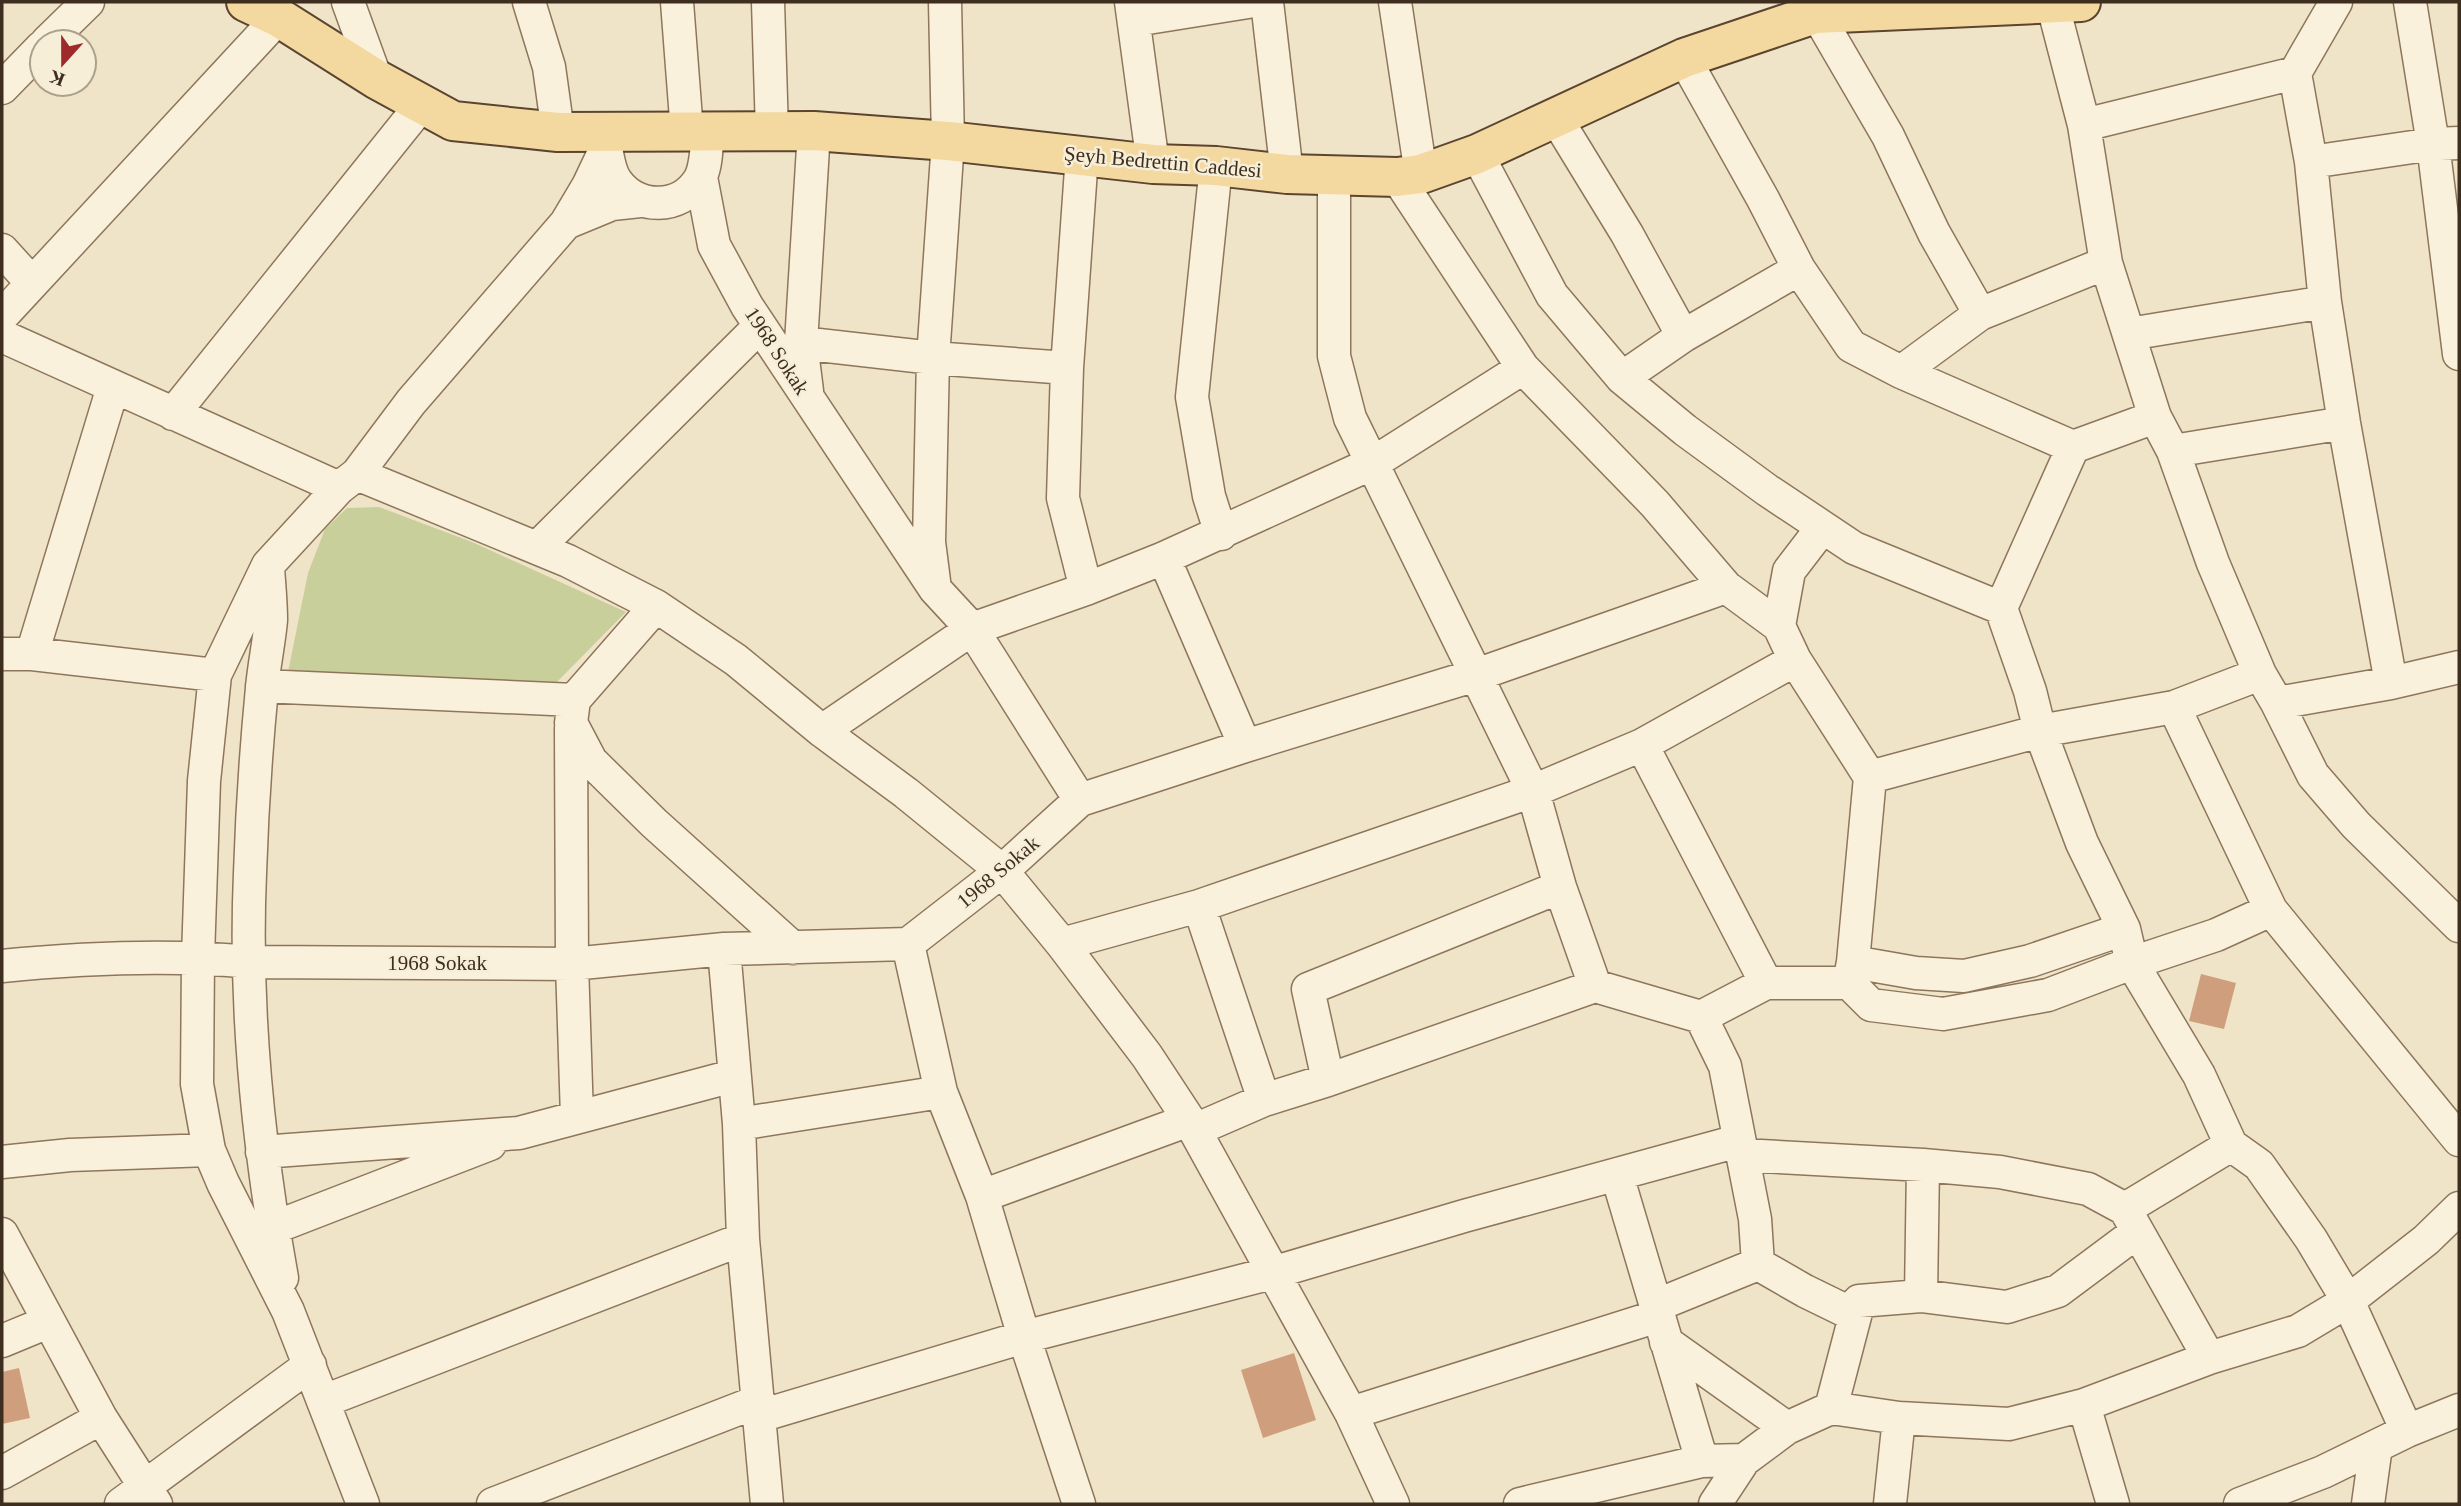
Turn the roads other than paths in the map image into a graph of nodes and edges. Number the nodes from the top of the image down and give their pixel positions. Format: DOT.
graph roads {
  1 [pos="88,2"];
  2 [pos="348,2"];
  3 [pos="528,2"];
  4 [pos="677,2"];
  5 [pos="768,2"];
  6 [pos="945,2"];
  7 [pos="1248,2"];
  8 [pos="1267,2"];
  9 [pos="1395,2"];
  10 [pos="2052,2"];
  11 [pos="2081,2"];
  12 [pos="2336,2"];
  13 [pos="2410,2"];
  14 [pos="256,6"];
  15 [pos="1812,8"];
  16 [pos="1133,11"];
  17 [pos="61,28"];
  18 [pos="1684,58"];
  19 [pos="28,61"];
  20 [pos="2295,73"];
  21 [pos="376,79"];
  22 [pos="2,88"];
  23 [pos="422,104"];
  24 [pos="1556,118"];
  25 [pos="2084,125"];
  26 [pos="814,131"];
  27 [pos="558,132"];
  28 [pos="697,132"];
  29 [pos="772,132"];
  30 [pos="605,140"];
  31 [pos="948,141"];
  32 [pos="2446,144"];
  33 [pos="1477,154"];
  34 [pos="1082,155"];
  35 [pos="2311,162"];
  36 [pos="1153,164"];
  37 [pos="1216,166"];
  38 [pos="1287,174"];
  39 [pos="1334,175"];
  40 [pos="1409,176"];
  41 [pos="701,177"];
  42 [pos="648,202"];
  43 [pos="566,223"];
  44 [pos="714,245"];
  45 [pos="2,250"];
  46 [pos="2106,263"];
  47 [pos="1799,269"];
  48 [pos="32,283"];
  49 [pos="2325,302"];
  50 [pos="1980,314"];
  51 [pos="2,316"];
  52 [pos="760,326"];
  53 [pos="2129,334"];
  54 [pos="2,336"];
  55 [pos="1683,337"];
  56 [pos="801,343"];
  57 [pos="2459,354"];
  58 [pos="933,358"];
  59 [pos="1067,368"];
  60 [pos="1523,368"];
  61 [pos="1900,372"];
  62 [pos="1622,378"];
  63 [pos="113,387"];
  64 [pos="808,399"];
  65 [pos="173,414"];
  66 [pos="2155,416"];
  67 [pos="2344,424"];
  68 [pos="2073,447"];
  69 [pos="2173,451"];
  70 [pos="1373,463"];
  71 [pos="348,481"];
  72 [pos="1822,528"];
  73 [pos="1221,534"];
  74 [pos="537,548"];
  75 [pos="1164,558"];
  76 [pos="268,565"];
  77 [pos="1726,587"];
  78 [pos="935,589"];
  79 [pos="1086,590"];
  80 [pos="656,606"];
  81 [pos="2001,608"];
  82 [pos="1779,626"];
  83 [pos="972,629"];
  84 [pos="17,654"];
  85 [pos="1795,660"];
  86 [pos="2459,667"];
  87 [pos="2260,674"];
  88 [pos="215,675"];
  89 [pos="1476,675"];
  90 [pos="2391,683"];
  91 [pos="262,686"];
  92 [pos="2277,702"];
  93 [pos="2174,707"];
  94 [pos="572,712"];
  95 [pos="822,731"];
  96 [pos="2040,732"];
  97 [pos="1642,745"];
  98 [pos="1245,746"];
  99 [pos="1870,777"];
  100 [pos="1533,791"];
  101 [pos="1080,800"];
  102 [pos="1002,872"];
  103 [pos="1560,887"];
  104 [pos="1199,906"];
  105 [pos="2271,910"];
  106 [pos="2459,926"];
  107 [pos="2123,929"];
  108 [pos="908,944"];
  109 [pos="1062,944"];
  110 [pos="793,948"];
  111 [pos="724,949"];
  112 [pos="198,957"];
  113 [pos="250,962"];
  114 [pos="2132,963"];
  115 [pos="572,964"];
  116 [pos="2,966"];
  117 [pos="1851,973"];
  118 [pos="1766,983"];
  119 [pos="1595,986"];
  120 [pos="1702,1017"];
  121 [pos="733,1076"];
  122 [pos="1328,1080"];
  123 [pos="941,1092"];
  124 [pos="1264,1100"];
  125 [pos="577,1117"];
  126 [pos="739,1124"];
  127 [pos="1192,1125"];
  128 [pos="524,1131"];
  129 [pos="2459,1140"];
  130 [pos="2231,1145"];
  131 [pos="1741,1148"];
  132 [pos="209,1150"];
  133 [pos="262,1152"];
  134 [pos="2,1162"];
  135 [pos="1923,1165"];
  136 [pos="1617,1175"];
  137 [pos="982,1196"];
  138 [pos="2459,1208"];
  139 [pos="2131,1220"];
  140 [pos="273,1228"];
  141 [pos="2,1234"];
  142 [pos="743,1239"];
  143 [pos="1758,1264"];
  144 [pos="1272,1273"];
  145 [pos="1921,1296"];
  146 [pos="1859,1301"];
  147 [pos="2348,1301"];
  148 [pos="288,1311"];
  149 [pos="1660,1321"];
  150 [pos="47,1322"];
  151 [pos="1024,1337"];
  152 [pos="2,1340"];
  153 [pos="2208,1358"];
  154 [pos="310,1365"];
  155 [pos="324,1401"];
  156 [pos="2084,1405"];
  157 [pos="760,1408"];
  158 [pos="1831,1408"];
  159 [pos="2459,1410"];
  160 [pos="1351,1413"];
  161 [pos="101,1418"];
  162 [pos="1899,1418"];
  163 [pos="1787,1428"];
  164 [pos="2407,1431"];
  165 [pos="2376,1446"];
  166 [pos="1744,1460"];
  167 [pos="1702,1461"];
  168 [pos="2,1474"];
  169 [pos="141,1498"];
  170 [pos="513,1501"];
  171 [pos="765,1503"];
  172 [pos="363,1504"];
  173 [pos="1079,1504"];
  174 [pos="1393,1504"];
  175 [pos="1520,1504"];
  176 [pos="1715,1504"];
  177 [pos="1890,1504"];
  178 [pos="2113,1504"];
  179 [pos="2240,1504"];
  180 [pos="2368,1504"];
  1 -- 17 [label="street"];
  2 -- 21 [label="street"];
  3 -- 27 [label="street"];
  4 -- 28 [label="street"];
  5 -- 29 [label="street"];
  6 -- 31 [label="street"];
  7 -- 16 [label="street"];
  8 -- 38 [label="street"];
  9 -- 40 [label="street"];
  10 -- 11 [label="main road, Şeyh Bedrettin Caddesi"];
  10 -- 15 [label="main road, Şeyh Bedrettin Caddesi"];
  10 -- 25 [label="street"];
  12 -- 20 [label="street"];
  13 -- 32 [label="street"];
  14 -- 21 [label="main road, Şeyh Bedrettin Caddesi"];
  14 -- 48 [label="street"];
  15 -- 18 [label="main road, Şeyh Bedrettin Caddesi"];
  15 -- 50 [label="street"];
  16 -- 36 [label="street"];
  18 -- 24 [label="main road, Şeyh Bedrettin Caddesi"];
  18 -- 47 [label="street"];
  19 -- 22 [label="street"];
  20 -- 25 [label="street"];
  20 -- 35 [label="street"];
  21 -- 23 [label="main road, Şeyh Bedrettin Caddesi"];
  23 -- 27 [label="main road, Şeyh Bedrettin Caddesi"];
  23 -- 65 [label="street"];
  24 -- 33 [label="main road, Şeyh Bedrettin Caddesi"];
  24 -- 55 [label="street"];
  25 -- 46 [label="street"];
  26 -- 29 [label="main road, Şeyh Bedrettin Caddesi"];
  26 -- 31 [label="main road, Şeyh Bedrettin Caddesi"];
  26 -- 56 [label="street"];
  27 -- 30 [label="main road, Şeyh Bedrettin Caddesi"];
  28 -- 29 [label="main road, Şeyh Bedrettin Caddesi"];
  28 -- 30 [label="main road, Şeyh Bedrettin Caddesi"];
  28 -- 41 [label="street"];
  30 -- 42 [label="street"];
  30 -- 43 [label="street"];
  31 -- 34 [label="main road, Şeyh Bedrettin Caddesi"];
  31 -- 58 [label="street"];
  32 -- 35 [label="street"];
  32 -- 57 [label="street"];
  33 -- 40 [label="main road, Şeyh Bedrettin Caddesi"];
  33 -- 62 [label="street"];
  34 -- 36 [label="main road, Şeyh Bedrettin Caddesi"];
  34 -- 59 [label="street"];
  35 -- 49 [label="street"];
  36 -- 37 [label="main road, Şeyh Bedrettin Caddesi"];
  37 -- 38 [label="main road, Şeyh Bedrettin Caddesi"];
  37 -- 73 [label="street"];
  38 -- 39 [label="main road, Şeyh Bedrettin Caddesi"];
  39 -- 40 [label="main road, Şeyh Bedrettin Caddesi"];
  39 -- 70 [label="street"];
  40 -- 60 [label="street"];
  41 -- 42 [label="street"];
  41 -- 44 [label="street"];
  42 -- 43 [label="street"];
  42 -- 44 [label="street"];
  43 -- 71 [label="street"];
  44 -- 52 [label="street, 1968 Sokak"];
  45 -- 48 [label="street"];
  46 -- 50 [label="street"];
  46 -- 53 [label="street"];
  47 -- 55 [label="street"];
  47 -- 61 [label="street"];
  48 -- 51 [label="street"];
  49 -- 53 [label="street"];
  49 -- 67 [label="street"];
  50 -- 61 [label="street"];
  52 -- 64 [label="street, 1968 Sokak"];
  52 -- 74 [label="street"];
  53 -- 66 [label="street"];
  54 -- 63 [label="street"];
  55 -- 62 [label="street"];
  56 -- 58 [label="street"];
  56 -- 64 [label="street"];
  58 -- 59 [label="street"];
  58 -- 78 [label="street"];
  59 -- 79 [label="street"];
  60 -- 70 [label="street"];
  60 -- 77 [label="street"];
  61 -- 68 [label="street"];
  62 -- 72 [label="street"];
  63 -- 65 [label="street"];
  63 -- 84 [label="street"];
  64 -- 78 [label="street, 1968 Sokak"];
  65 -- 71 [label="street"];
  66 -- 68 [label="street"];
  66 -- 69 [label="street"];
  67 -- 69 [label="street"];
  67 -- 90 [label="street"];
  68 -- 81 [label="street"];
  69 -- 87 [label="street"];
  70 -- 73 [label="street"];
  70 -- 89 [label="street"];
  71 -- 74 [label="street"];
  71 -- 76 [label="street"];
  72 -- 81 [label="street"];
  72 -- 82 [label="street"];
  73 -- 75 [label="street"];
  74 -- 80 [label="street"];
  75 -- 79 [label="street"];
  75 -- 98 [label="street"];
  76 -- 88 [label="street"];
  76 -- 91 [label="street"];
  77 -- 82 [label="street"];
  77 -- 89 [label="street"];
  78 -- 83 [label="street, 1968 Sokak"];
  79 -- 83 [label="street"];
  80 -- 94 [label="street"];
  80 -- 95 [label="street"];
  81 -- 96 [label="street"];
  82 -- 85 [label="street"];
  83 -- 95 [label="street"];
  83 -- 101 [label="street, 1968 Sokak"];
  84 -- 88 [label="street"];
  85 -- 97 [label="street"];
  85 -- 99 [label="street"];
  86 -- 90 [label="street"];
  87 -- 92 [label="street"];
  87 -- 93 [label="street"];
  88 -- 112 [label="street"];
  89 -- 98 [label="street"];
  89 -- 100 [label="street"];
  90 -- 92 [label="street"];
  91 -- 94 [label="street"];
  91 -- 113 [label="street"];
  92 -- 106 [label="street"];
  93 -- 96 [label="street"];
  93 -- 105 [label="street"];
  94 -- 110 [label="street"];
  94 -- 115 [label="street"];
  95 -- 102 [label="street"];
  96 -- 99 [label="street"];
  96 -- 107 [label="street"];
  97 -- 100 [label="street"];
  97 -- 118 [label="street"];
  98 -- 101 [label="street"];
  99 -- 117 [label="street"];
  100 -- 103 [label="street"];
  100 -- 104 [label="street"];
  101 -- 102 [label="street, 1968 Sokak"];
  102 -- 108 [label="street, 1968 Sokak"];
  102 -- 109 [label="street"];
  103 -- 119 [label="street"];
  103 -- 122 [label="street"];
  104 -- 109 [label="street"];
  104 -- 124 [label="street"];
  105 -- 114 [label="street"];
  105 -- 129 [label="street"];
  107 -- 114 [label="street"];
  107 -- 117 [label="street"];
  108 -- 110 [label="street, 1968 Sokak"];
  108 -- 123 [label="street"];
  109 -- 127 [label="street"];
  110 -- 111 [label="street, 1968 Sokak"];
  111 -- 115 [label="street, 1968 Sokak"];
  111 -- 121 [label="street"];
  112 -- 113 [label="street, 1968 Sokak"];
  112 -- 116 [label="street, 1968 Sokak"];
  112 -- 132 [label="street"];
  113 -- 115 [label="street, 1968 Sokak"];
  113 -- 133 [label="street"];
  114 -- 117 [label="street"];
  114 -- 130 [label="street"];
  115 -- 125 [label="street"];
  117 -- 118 [label="street"];
  118 -- 120 [label="street"];
  119 -- 120 [label="street"];
  119 -- 122 [label="street"];
  120 -- 131 [label="street"];
  121 -- 125 [label="street"];
  121 -- 126 [label="street"];
  122 -- 124 [label="street"];
  123 -- 126 [label="street"];
  123 -- 137 [label="street"];
  124 -- 127 [label="street"];
  125 -- 128 [label="street"];
  126 -- 142 [label="street"];
  127 -- 137 [label="street"];
  127 -- 144 [label="street"];
  128 -- 133 [label="street"];
  128 -- 140 [label="street"];
  130 -- 139 [label="street"];
  130 -- 147 [label="street"];
  131 -- 135 [label="street"];
  131 -- 136 [label="street"];
  131 -- 143 [label="street"];
  132 -- 134 [label="street"];
  132 -- 148 [label="street"];
  133 -- 140 [label="street"];
  135 -- 139 [label="street"];
  135 -- 145 [label="street"];
  136 -- 144 [label="street"];
  136 -- 149 [label="street"];
  137 -- 151 [label="street"];
  138 -- 147 [label="street"];
  139 -- 145 [label="street"];
  139 -- 153 [label="street"];
  140 -- 148 [label="street"];
  141 -- 150 [label="street"];
  142 -- 155 [label="street"];
  142 -- 157 [label="street"];
  143 -- 146 [label="street"];
  143 -- 149 [label="street"];
  144 -- 151 [label="street"];
  144 -- 160 [label="street"];
  145 -- 146 [label="street"];
  146 -- 158 [label="street"];
  147 -- 153 [label="street"];
  147 -- 164 [label="street"];
  148 -- 154 [label="street"];
  149 -- 160 [label="street"];
  149 -- 163 [label="street"];
  149 -- 167 [label="street"];
  150 -- 152 [label="street"];
  150 -- 161 [label="street"];
  151 -- 157 [label="street"];
  151 -- 173 [label="street"];
  153 -- 156 [label="street"];
  154 -- 155 [label="street"];
  154 -- 169 [label="street"];
  155 -- 172 [label="street"];
  156 -- 162 [label="street"];
  156 -- 178 [label="street"];
  157 -- 170 [label="street"];
  157 -- 171 [label="street"];
  158 -- 162 [label="street"];
  158 -- 163 [label="street"];
  159 -- 164 [label="street"];
  160 -- 174 [label="street"];
  161 -- 168 [label="street"];
  161 -- 169 [label="street"];
  162 -- 177 [label="street"];
  163 -- 166 [label="street"];
  164 -- 165 [label="street"];
  165 -- 179 [label="street"];
  165 -- 180 [label="street"];
  166 -- 167 [label="street"];
  166 -- 176 [label="street"];
  167 -- 175 [label="street"];
}
